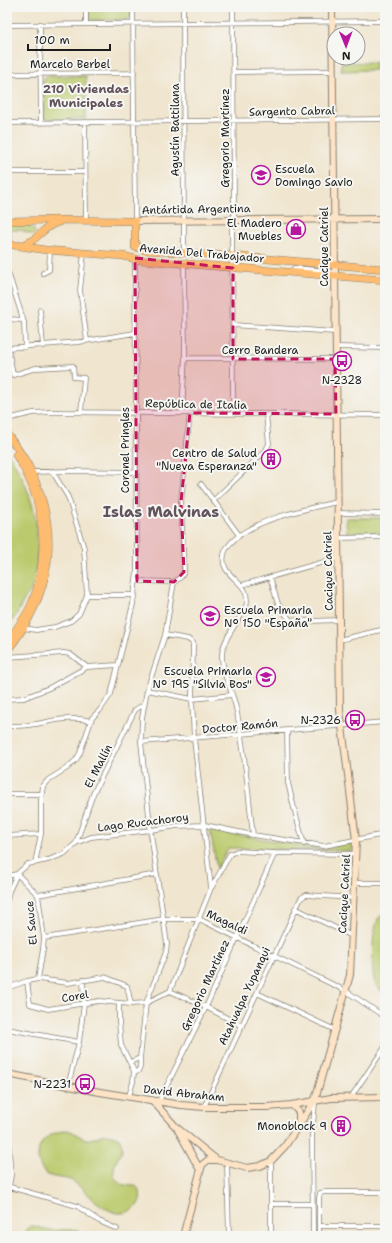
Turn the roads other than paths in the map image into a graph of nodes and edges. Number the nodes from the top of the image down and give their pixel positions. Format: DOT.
graph roads {
  1 [pos="86,7"];
  2 [pos="133,7"];
  3 [pos="183,7"];
  4 [pos="233,7"];
  5 [pos="332,7"];
  6 [pos="385,21"];
  7 [pos="233,22"];
  8 [pos="332,22"];
  9 [pos="133,23"];
  10 [pos="183,23"];
  11 [pos="7,24"];
  12 [pos="40,24"];
  13 [pos="86,24"];
  14 [pos="333,71"];
  15 [pos="234,72"];
  16 [pos="134,73"];
  17 [pos="7,74"];
  18 [pos="40,74"];
  19 [pos="385,119"];
  20 [pos="333,120"];
  21 [pos="184,121"];
  22 [pos="234,121"];
  23 [pos="85,122"];
  24 [pos="134,122"];
  25 [pos="7,123"];
  26 [pos="41,123"];
  27 [pos="7,172"];
  28 [pos="85,172"];
  29 [pos="334,219"];
  30 [pos="385,219"];
  31 [pos="184,220"];
  32 [pos="232,220"];
  33 [pos="7,221"];
  34 [pos="23,221"];
  35 [pos="70,221"];
  36 [pos="86,221"];
  37 [pos="135,221"];
  38 [pos="39,234"];
  39 [pos="135,243"];
  40 [pos="7,244"];
  41 [pos="17,245"];
  42 [pos="50,250"];
  43 [pos="84,252"];
  44 [pos="184,253"];
  45 [pos="233,256"];
  46 [pos="135,258"];
  47 [pos="271,260"];
  48 [pos="184,263"];
  49 [pos="334,264"];
  50 [pos="233,268"];
  51 [pos="294,268"];
  52 [pos="7,269"];
  53 [pos="385,269"];
  54 [pos="43,273"];
  55 [pos="335,276"];
  56 [pos="385,280"];
  57 [pos="40,310"];
  58 [pos="7,319"];
  59 [pos="23,320"];
  60 [pos="233,325"];
  61 [pos="335,332"];
  62 [pos="135,333"];
  63 [pos="87,341"];
  64 [pos="43,346"];
  65 [pos="25,347"];
  66 [pos="335,347"];
  67 [pos="7,348"];
  68 [pos="385,348"];
  69 [pos="185,358"];
  70 [pos="233,359"];
  71 [pos="335,359"];
  72 [pos="81,412"];
  73 [pos="135,412"];
  74 [pos="182,413"];
  75 [pos="190,413"];
  76 [pos="233,413"];
  77 [pos="266,414"];
  78 [pos="336,414"];
  79 [pos="385,415"];
  80 [pos="7,419"];
  81 [pos="7,434"];
  82 [pos="7,442"];
  83 [pos="52,471"];
  84 [pos="31,472"];
  85 [pos="136,472"];
  86 [pos="201,484"];
  87 [pos="213,501"];
  88 [pos="337,502"];
  89 [pos="338,513"];
  90 [pos="385,514"];
  91 [pos="239,535"];
  92 [pos="338,538"];
  93 [pos="385,538"];
  94 [pos="338,558"];
  95 [pos="270,577"];
  96 [pos="136,581"];
  97 [pos="174,582"];
  98 [pos="242,585"];
  99 [pos="87,595"];
  100 [pos="135,595"];
  101 [pos="339,620"];
  102 [pos="24,628"];
  103 [pos="385,629"];
  104 [pos="165,635"];
  105 [pos="339,640"];
  106 [pos="7,642"];
  107 [pos="7,651"];
  108 [pos="7,657"];
  109 [pos="118,665"];
  110 [pos="87,668"];
  111 [pos="147,690"];
  112 [pos="232,695"];
  113 [pos="7,699"];
  114 [pos="192,699"];
  115 [pos="144,704"];
  116 [pos="91,721"];
  117 [pos="385,722"];
  118 [pos="7,726"];
  119 [pos="341,727"];
  120 [pos="286,731"];
  121 [pos="241,734"];
  122 [pos="194,738"];
  123 [pos="141,742"];
  124 [pos="7,794"];
  125 [pos="42,794"];
  126 [pos="205,825"];
  127 [pos="151,830"];
  128 [pos="41,834"];
  129 [pos="385,834"];
  130 [pos="253,835"];
  131 [pos="7,836"];
  132 [pos="356,840"];
  133 [pos="76,843"];
  134 [pos="304,844"];
  135 [pos="275,853"];
  136 [pos="356,854"];
  137 [pos="35,863"];
  138 [pos="17,874"];
  139 [pos="157,874"];
  140 [pos="7,876"];
  141 [pos="355,883"];
  142 [pos="385,883"];
  143 [pos="211,888"];
  144 [pos="38,895"];
  145 [pos="354,898"];
  146 [pos="7,901"];
  147 [pos="295,908"];
  148 [pos="164,919"];
  149 [pos="199,919"];
  150 [pos="352,936"];
  151 [pos="238,937"];
  152 [pos="44,938"];
  153 [pos="274,956"];
  154 [pos="38,979"];
  155 [pos="83,980"];
  156 [pos="27,981"];
  157 [pos="7,988"];
  158 [pos="170,991"];
  159 [pos="346,991"];
  160 [pos="257,993"];
  161 [pos="119,1003"];
  162 [pos="146,1003"];
  163 [pos="84,1004"];
  164 [pos="130,1004"];
  165 [pos="206,1007"];
  166 [pos="385,1017"];
  167 [pos="242,1026"];
  168 [pos="7,1029"];
  169 [pos="335,1030"];
  170 [pos="78,1042"];
  171 [pos="385,1047"];
  172 [pos="140,1058"];
  173 [pos="130,1062"];
  174 [pos="134,1073"];
  175 [pos="7,1074"];
  176 [pos="68,1086"];
  177 [pos="129,1096"];
  178 [pos="351,1097"];
  179 [pos="385,1097"];
  180 [pos="152,1100"];
  181 [pos="315,1100"];
  182 [pos="159,1101"];
  183 [pos="292,1105"];
  184 [pos="204,1107"];
  185 [pos="176,1127"];
  186 [pos="7,1128"];
  187 [pos="298,1128"];
  188 [pos="312,1129"];
  189 [pos="217,1160"];
  190 [pos="270,1161"];
  191 [pos="227,1164"];
  192 [pos="200,1170"];
  193 [pos="10,1187"];
  194 [pos="385,1192"];
  195 [pos="7,1197"];
  196 [pos="271,1204"];
  197 [pos="312,1204"];
  198 [pos="319,1226"];
  199 [pos="385,1226"];
  200 [pos="117,1229"];
  201 [pos="183,1236"];
  202 [pos="229,1236"];
  203 [pos="271,1236"];
  204 [pos="313,1236"];
  205 [pos="319,1236"];
  1 -- 13 [label="street"];
  2 -- 9 [label="street, Coronel Pringles"];
  3 -- 10 [label="street, Agustín Battilana"];
  4 -- 7 [label="street, Gregorio Martínez"];
  5 -- 8 [label="street, Cacique Catriel"];
  6 -- 8 [label="street"];
  7 -- 8 [label="street"];
  7 -- 10 [label="street"];
  7 -- 15 [label="street, Gregorio Martínez"];
  8 -- 14 [label="street, Cacique Catriel"];
  9 -- 10 [label="street"];
  9 -- 13 [label="street"];
  9 -- 16 [label="street, Coronel Pringles"];
  10 -- 21 [label="street, Agustín Battilana"];
  11 -- 12 [label="street"];
  12 -- 13 [label="street"];
  12 -- 18 [label="street"];
  14 -- 15 [label="street"];
  14 -- 20 [label="street, Cacique Catriel"];
  15 -- 22 [label="street, Gregorio Martínez"];
  16 -- 18 [label="street, Marcelo Berbel"];
  16 -- 24 [label="street, Coronel Pringles"];
  17 -- 18 [label="street, Marcelo Berbel"];
  18 -- 26 [label="street"];
  19 -- 20 [label="street, Sargento Cabral"];
  20 -- 22 [label="street, Sargento Cabral"];
  20 -- 29 [label="street, Cacique Catriel"];
  21 -- 22 [label="street, Sargento Cabral"];
  21 -- 24 [label="street, Sargento Cabral"];
  21 -- 31 [label="street, Agustín Battilana"];
  22 -- 32 [label="street, Gregorio Martínez"];
  23 -- 24 [label="street, Sargento Cabral"];
  23 -- 26 [label="street, Sargento Cabral"];
  23 -- 28 [label="street"];
  24 -- 37 [label="street, Coronel Pringles"];
  25 -- 26 [label="street, Sargento Cabral"];
  27 -- 28 [label="street"];
  28 -- 36 [label="street"];
  29 -- 30 [label="street, Antártida Argentina"];
  29 -- 32 [label="street, Antártida Argentina"];
  29 -- 49 [label="street, Cacique Catriel"];
  31 -- 32 [label="street, Antártida Argentina"];
  31 -- 37 [label="street, Antártida Argentina"];
  31 -- 44 [label="street, Agustín Battilana"];
  32 -- 45 [label="street, Gregorio Martínez"];
  33 -- 34 [label="main road, Antártida Argentina"];
  34 -- 35 [label="main road, Antártida Argentina"];
  34 -- 38 [label="main road"];
  35 -- 36 [label="main road, Antártida Argentina"];
  35 -- 38 [label="main road"];
  36 -- 37 [label="main road, Antártida Argentina"];
  37 -- 39 [label="main road, Coronel Pringles"];
  38 -- 41 [label="main road"];
  39 -- 44 [label="main road, Avenida Del Trabajador"];
  39 -- 46 [label="main road, Coronel Pringles"];
  40 -- 41 [label="main road"];
  41 -- 42 [label="main road, Avenida Del Trabajador"];
  42 -- 43 [label="main road, Avenida Del Trabajador"];
  42 -- 54 [label="street"];
  43 -- 46 [label="main road, Avenida Del Trabajador"];
  43 -- 63 [label="street"];
  44 -- 45 [label="main road, Avenida Del Trabajador"];
  45 -- 49 [label="main road, Avenida Del Trabajador"];
  45 -- 50 [label="street, Gregorio Martínez"];
  46 -- 48 [label="main road, Avenida Del Trabajador"];
  46 -- 62 [label="street, Coronel Pringles"];
  47 -- 47 [label="street"];
  48 -- 50 [label="main road, Avenida Del Trabajador"];
  48 -- 69 [label="street"];
  49 -- 53 [label="main road, Avenida Del Trabajador"];
  49 -- 55 [label="street, Cacique Catriel"];
  50 -- 55 [label="main road, Avenida Del Trabajador"];
  50 -- 60 [label="street, Gregorio Martínez"];
  51 -- 51 [label="street"];
  52 -- 59 [label="street"];
  55 -- 56 [label="main road, Avenida Del Trabajador"];
  55 -- 61 [label="street, Cacique Catriel"];
  57 -- 64 [label="street"];
  58 -- 59 [label="street"];
  59 -- 65 [label="street"];
  60 -- 61 [label="street"];
  60 -- 70 [label="street, Gregorio Martínez"];
  61 -- 66 [label="street, Cacique Catriel"];
  62 -- 63 [label="street"];
  62 -- 73 [label="street, Coronel Pringles"];
  63 -- 64 [label="street"];
  64 -- 65 [label="street"];
  65 -- 67 [label="street"];
  66 -- 68 [label="street"];
  66 -- 71 [label="street, Cacique Catriel"];
  67 -- 72 [label="street"];
  69 -- 70 [label="street, Cerro Bandera"];
  69 -- 74 [label="street"];
  70 -- 71 [label="street, Cerro Bandera"];
  70 -- 76 [label="street, Gregorio Martínez"];
  71 -- 78 [label="street, Cacique Catriel"];
  72 -- 73 [label="street, República de Italia"];
  72 -- 80 [label="street, República de Italia"];
  73 -- 74 [label="street, República de Italia"];
  73 -- 85 [label="street, Coronel Pringles"];
  74 -- 75 [label="street, República de Italia"];
  75 -- 76 [label="street, República de Italia"];
  75 -- 97 [label="street"];
  76 -- 77 [label="street, República de Italia"];
  77 -- 78 [label="street, República de Italia"];
  77 -- 87 [label="street"];
  78 -- 79 [label="street, República de Italia"];
  78 -- 88 [label="street, Cacique Catriel"];
  81 -- 84 [label="main road"];
  82 -- 106 [label="main road"];
  83 -- 84 [label="street"];
  83 -- 85 [label="street"];
  83 -- 99 [label="street"];
  84 -- 102 [label="main road"];
  85 -- 96 [label="street, Coronel Pringles"];
  86 -- 87 [label="street"];
  87 -- 91 [label="street"];
  88 -- 89 [label="street, Cacique Catriel"];
  88 -- 91 [label="street"];
  89 -- 90 [label="street"];
  89 -- 92 [label="street, Cacique Catriel"];
  91 -- 98 [label="street"];
  92 -- 93 [label="street"];
  92 -- 94 [label="street, Cacique Catriel"];
  94 -- 95 [label="street"];
  94 -- 101 [label="street, Cacique Catriel"];
  95 -- 98 [label="street"];
  95 -- 101 [label="street"];
  96 -- 97 [label="street"];
  96 -- 100 [label="street, Coronel Pringles"];
  97 -- 104 [label="street"];
  98 -- 112 [label="street"];
  99 -- 100 [label="street"];
  99 -- 102 [label="street"];
  100 -- 109 [label="street, Coronel Pringles"];
  101 -- 105 [label="street, Cacique Catriel"];
  102 -- 107 [label="main road"];
  103 -- 105 [label="street"];
  104 -- 111 [label="street"];
  104 -- 114 [label="street"];
  105 -- 119 [label="street, Cacique Catriel"];
  108 -- 110 [label="street"];
  109 -- 110 [label="street"];
  109 -- 116 [label="street, Coronel Pringles"];
  110 -- 113 [label="street"];
  111 -- 114 [label="street"];
  111 -- 115 [label="street"];
  112 -- 114 [label="street"];
  112 -- 121 [label="street"];
  114 -- 122 [label="street"];
  115 -- 123 [label="street"];
  115 -- 133 [label="street, El Mallín"];
  116 -- 118 [label="street"];
  116 -- 125 [label="street, Coronel Pringles"];
  117 -- 119 [label="street, Doctor Ramón"];
  119 -- 120 [label="street, Doctor Ramón"];
  119 -- 132 [label="street, Cacique Catriel"];
  120 -- 121 [label="street, Doctor Ramón"];
  120 -- 134 [label="street"];
  121 -- 122 [label="street, Doctor Ramón"];
  121 -- 130 [label="street"];
  122 -- 123 [label="street, Doctor Ramón"];
  122 -- 126 [label="street"];
  123 -- 127 [label="street"];
  124 -- 125 [label="street"];
  125 -- 128 [label="street, Coronel Pringles"];
  126 -- 127 [label="street, Lago Rucachoroy"];
  126 -- 130 [label="street, Lago Rucachoroy"];
  126 -- 143 [label="street"];
  127 -- 133 [label="street, Lago Rucachoroy"];
  127 -- 139 [label="street"];
  128 -- 131 [label="street"];
  128 -- 137 [label="street, Coronel Pringles"];
  129 -- 132 [label="street, Lago Rucachoroy"];
  130 -- 134 [label="street, Lago Rucachoroy"];
  132 -- 134 [label="street, Lago Rucachoroy"];
  132 -- 136 [label="street, Cacique Catriel"];
  133 -- 137 [label="street, Lago Rucachoroy"];
  135 -- 136 [label="street"];
  135 -- 143 [label="street"];
  135 -- 151 [label="street, Gregorio Martínez"];
  136 -- 141 [label="street, Cacique Catriel"];
  137 -- 138 [label="street, Lago Rucachoroy"];
  138 -- 140 [label="street, Lago Rucachoroy"];
  138 -- 144 [label="street, El Sauce"];
  138 -- 146 [label="street"];
  139 -- 144 [label="street"];
  139 -- 148 [label="street"];
  141 -- 142 [label="street"];
  141 -- 145 [label="street, Cacique Catriel"];
  143 -- 149 [label="street"];
  144 -- 152 [label="street, El Sauce"];
  145 -- 147 [label="street, Atahualpa Yupanqui"];
  145 -- 150 [label="street, Cacique Catriel"];
  147 -- 150 [label="street"];
  147 -- 153 [label="street, Atahualpa Yupanqui"];
  148 -- 149 [label="street, Magaldi"];
  148 -- 152 [label="street, Magaldi"];
  148 -- 162 [label="street"];
  149 -- 151 [label="street, Magaldi"];
  149 -- 158 [label="street"];
  150 -- 159 [label="street, Cacique Catriel"];
  151 -- 153 [label="street, Magaldi"];
  151 -- 165 [label="street, Gregorio Martínez"];
  152 -- 154 [label="street, El Sauce"];
  153 -- 159 [label="street, Magaldi"];
  153 -- 160 [label="street, Atahualpa Yupanqui"];
  154 -- 155 [label="street"];
  154 -- 156 [label="street"];
  155 -- 163 [label="street"];
  155 -- 164 [label="street"];
  156 -- 157 [label="street"];
  156 -- 163 [label="street, Corel"];
  158 -- 162 [label="street"];
  158 -- 165 [label="street"];
  159 -- 166 [label="street, Magaldi"];
  159 -- 169 [label="street, Cacique Catriel"];
  160 -- 167 [label="street, Atahualpa Yupanqui"];
  160 -- 169 [label="street"];
  161 -- 163 [label="street, Corel"];
  161 -- 164 [label="street, Corel"];
  161 -- 173 [label="street"];
  162 -- 164 [label="street, Corel"];
  162 -- 172 [label="street"];
  163 -- 170 [label="street"];
  165 -- 167 [label="street"];
  165 -- 182 [label="street, Gregorio Martínez"];
  167 -- 184 [label="street, Atahualpa Yupanqui"];
  168 -- 170 [label="street"];
  169 -- 181 [label="street, Cacique Catriel"];
  170 -- 176 [label="street"];
  171 -- 178 [label="street"];
  172 -- 173 [label="street"];
  172 -- 174 [label="street"];
  173 -- 174 [label="street"];
  174 -- 177 [label="street"];
  175 -- 176 [label="street, David Abraham"];
  176 -- 177 [label="street, David Abraham"];
  177 -- 180 [label="street, David Abraham"];
  178 -- 179 [label="street, David Abraham"];
  178 -- 181 [label="street, David Abraham"];
  180 -- 182 [label="street, David Abraham"];
  180 -- 185 [label="street"];
  181 -- 183 [label="street, David Abraham"];
  181 -- 187 [label="street"];
  181 -- 188 [label="street, Cacique Catriel"];
  182 -- 184 [label="street, David Abraham"];
  183 -- 184 [label="street, David Abraham"];
  183 -- 187 [label="street"];
  185 -- 189 [label="street"];
  185 -- 192 [label="street"];
  186 -- 193 [label="street"];
  187 -- 188 [label="street"];
  187 -- 190 [label="street"];
  188 -- 197 [label="street, Cacique Catriel"];
  189 -- 191 [label="street"];
  189 -- 192 [label="street"];
  190 -- 191 [label="street"];
  190 -- 196 [label="street"];
  191 -- 202 [label="street"];
  192 -- 201 [label="street"];
  193 -- 195 [label="street"];
  193 -- 200 [label="street"];
  194 -- 198 [label="street"];
  196 -- 197 [label="street"];
  196 -- 203 [label="street"];
  197 -- 204 [label="street, Cacique Catriel"];
  198 -- 199 [label="street"];
  198 -- 205 [label="street"];
}
